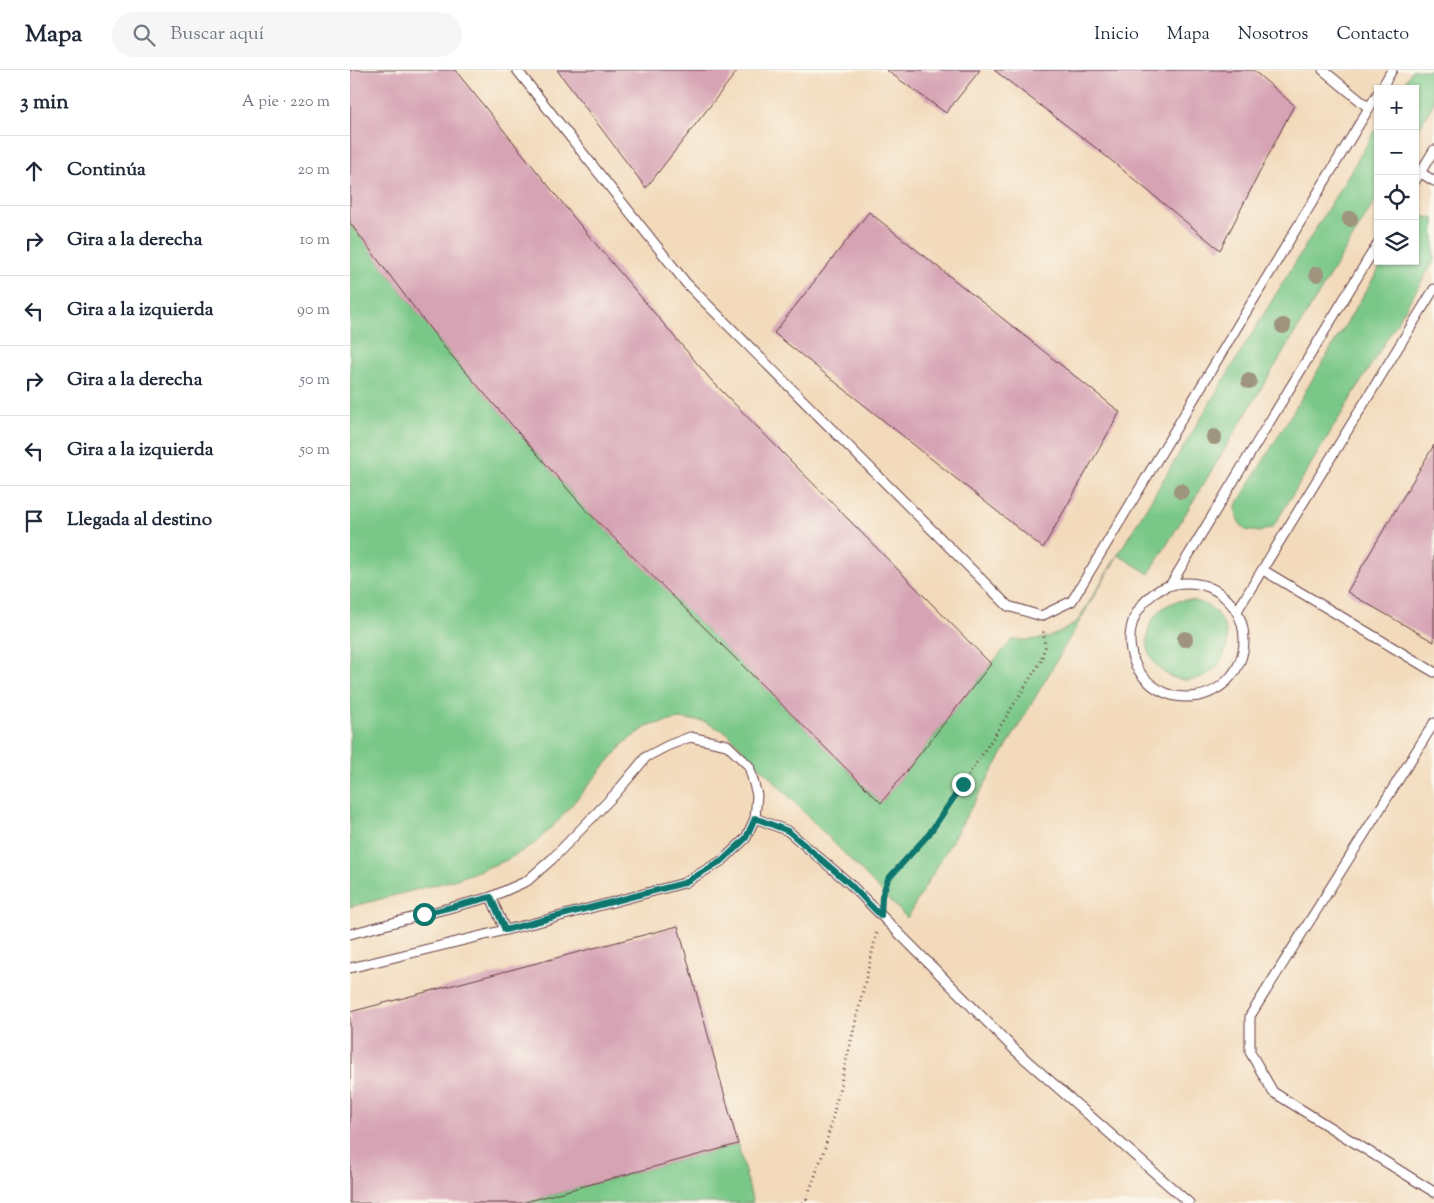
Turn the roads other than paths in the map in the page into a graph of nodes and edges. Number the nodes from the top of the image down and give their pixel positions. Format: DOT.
graph roads {
  1 [pos="517,70"];
  2 [pos="1323,70"];
  3 [pos="1392,70"];
  4 [pos="1383,85"];
  5 [pos="1374,100"];
  6 [pos="1369,108"];
  7 [pos="1434,150"];
  8 [pos="1421,173"];
  9 [pos="1419,176"];
  10 [pos="1434,181"];
  11 [pos="1374,250"];
  12 [pos="1434,288"];
  13 [pos="1263,570"];
  14 [pos="1171,584"];
  15 [pos="1237,611"];
  16 [pos="1434,672"];
  17 [pos="1434,723"];
  18 [pos="755,818"];
  19 [pos="491,897"];
  20 [pos="505,930"];
  21 [pos="350,934"];
  22 [pos="350,968"];
  23 [pos="1434,1192"];
  24 [pos="1189,1203"];
  1 -- 6 [label="lane"];
  2 -- 6 [label="lane"];
  3 -- 4 [label="lane"];
  5 -- 6 [label="lane"];
  7 -- 8 [label="lane"];
  8 -- 9 [label="lane"];
  8 -- 10 [label="lane"];
  11 -- 14 [label="lane"];
  12 -- 13 [label="lane"];
  13 -- 15 [label="lane"];
  13 -- 16 [label="lane"];
  14 -- 15 [label="lane"];
  14 -- 15 [label="lane"];
  17 -- 23 [label="lane"];
  18 -- 19 [label="lane"];
  18 -- 20 [label="lane"];
  18 -- 24 [label="lane"];
  19 -- 20 [label="lane"];
  19 -- 21 [label="lane"];
  20 -- 22 [label="lane"];
}
